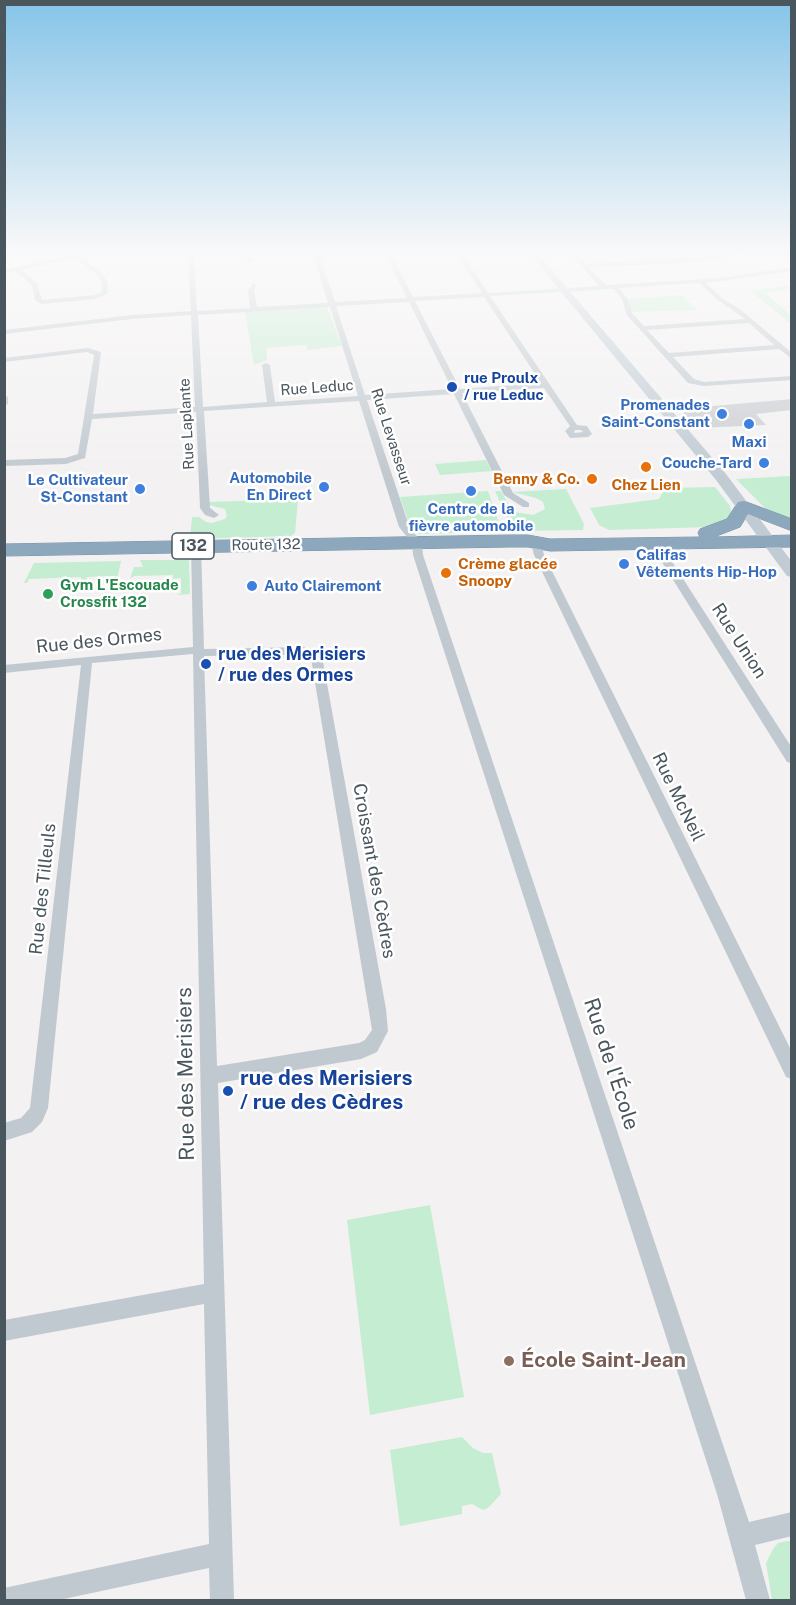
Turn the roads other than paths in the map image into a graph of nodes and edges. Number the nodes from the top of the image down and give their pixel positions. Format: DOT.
graph roads {
  1 [pos="30,329"];
  2 [pos="196,329"];
  3 [pos="340,329"];
  4 [pos="426,329"];
  5 [pos="509,329"];
  6 [pos="597,329"];
  7 [pos="642,329"];
  8 [pos="759,329"];
  9 [pos="4,332"];
  10 [pos="780,347"];
  11 [pos="667,355"];
  12 [pos="792,357"];
  13 [pos="4,360"];
  14 [pos="266,365"];
  15 [pos="792,378"];
  16 [pos="546,385"];
  17 [pos="457,391"];
  18 [pos="4,397"];
  19 [pos="363,398"];
  20 [pos="4,404"];
  21 [pos="271,405"];
  22 [pos="199,410"];
  23 [pos="90,417"];
  24 [pos="574,427"];
  25 [pos="4,463"];
  26 [pos="526,505"];
  27 [pos="744,507"];
  28 [pos="214,515"];
  29 [pos="792,526"];
  30 [pos="404,527"];
  31 [pos="792,532"];
  32 [pos="707,533"];
  33 [pos="766,537"];
  34 [pos="533,541"];
  35 [pos="792,541"];
  36 [pos="382,543"];
  37 [pos="417,543"];
  38 [pos="655,543"];
  39 [pos="196,546"];
  40 [pos="4,550"];
  41 [pos="792,573"];
  42 [pos="198,651"];
  43 [pos="87,660"];
  44 [pos="4,669"];
  45 [pos="792,759"];
  46 [pos="792,1071"];
  47 [pos="209,1076"];
  48 [pos="4,1132"];
  49 [pos="214,1292"];
  50 [pos="4,1331"];
  51 [pos="792,1524"];
  52 [pos="741,1536"];
  53 [pos="220,1554"];
  54 [pos="4,1600"];
  55 [pos="222,1600"];
  56 [pos="758,1600"];
  1 -- 9 [label="street"];
  2 -- 22 [label="street, Rue Laplante"];
  3 -- 19 [label="street, Rue Levasseur"];
  4 -- 17 [label="street"];
  5 -- 16 [label="street"];
  6 -- 27 [label="street"];
  7 -- 11 [label="street"];
  8 -- 10 [label="street"];
  10 -- 11 [label="street"];
  10 -- 12 [label="street"];
  11 -- 15 [label="street"];
  13 -- 23 [label="street"];
  14 -- 21 [label="street"];
  16 -- 17 [label="street, Rue Leduc"];
  16 -- 24 [label="street"];
  17 -- 19 [label="street, Rue Leduc"];
  17 -- 26 [label="street"];
  18 -- 20 [label="street"];
  19 -- 21 [label="street, Rue Leduc"];
  19 -- 30 [label="street, Rue Levasseur"];
  21 -- 22 [label="street, Rue Leduc"];
  22 -- 23 [label="street, Rue Leduc"];
  22 -- 28 [label="street, Rue Laplante"];
  23 -- 25 [label="street"];
  27 -- 29 [label="highway"];
  27 -- 32 [label="highway"];
  27 -- 33 [label="street"];
  30 -- 36 [label="street"];
  30 -- 37 [label="street, Rue Levasseur"];
  31 -- 33 [label="highway, Route 132 / 132"];
  32 -- 33 [label="highway, Route 132 / 132"];
  32 -- 34 [label="highway, Route 132 / 132"];
  33 -- 35 [label="highway, Route 132 / 132"];
  33 -- 38 [label="highway, Route 132 / 132"];
  33 -- 41 [label="street"];
  34 -- 37 [label="highway, Route 132 / 132"];
  34 -- 38 [label="highway, Route 132 / 132"];
  34 -- 46 [label="street, Rue McNeil"];
  36 -- 37 [label="highway, Route 132 / 132"];
  36 -- 39 [label="highway, Route 132 / 132"];
  37 -- 52 [label="street, Rue de l'École"];
  38 -- 45 [label="street, Rue Union"];
  39 -- 40 [label="highway, Route 132 / 132"];
  39 -- 42 [label="street, Rue des Merisiers"];
  42 -- 43 [label="street, Rue des Ormes"];
  42 -- 47 [label="street, Rue des Merisiers"];
  42 -- 47 [label="street, Croissant des Cèdres"];
  43 -- 44 [label="street, Rue des Ormes"];
  43 -- 48 [label="street, Rue des Tilleuls"];
  47 -- 49 [label="street, Rue des Merisiers"];
  49 -- 50 [label="street"];
  49 -- 53 [label="street, Rue des Merisiers"];
  51 -- 52 [label="street"];
  52 -- 56 [label="street, Rue de l'École"];
  53 -- 54 [label="street"];
  53 -- 55 [label="street, Rue des Merisiers"];
}
